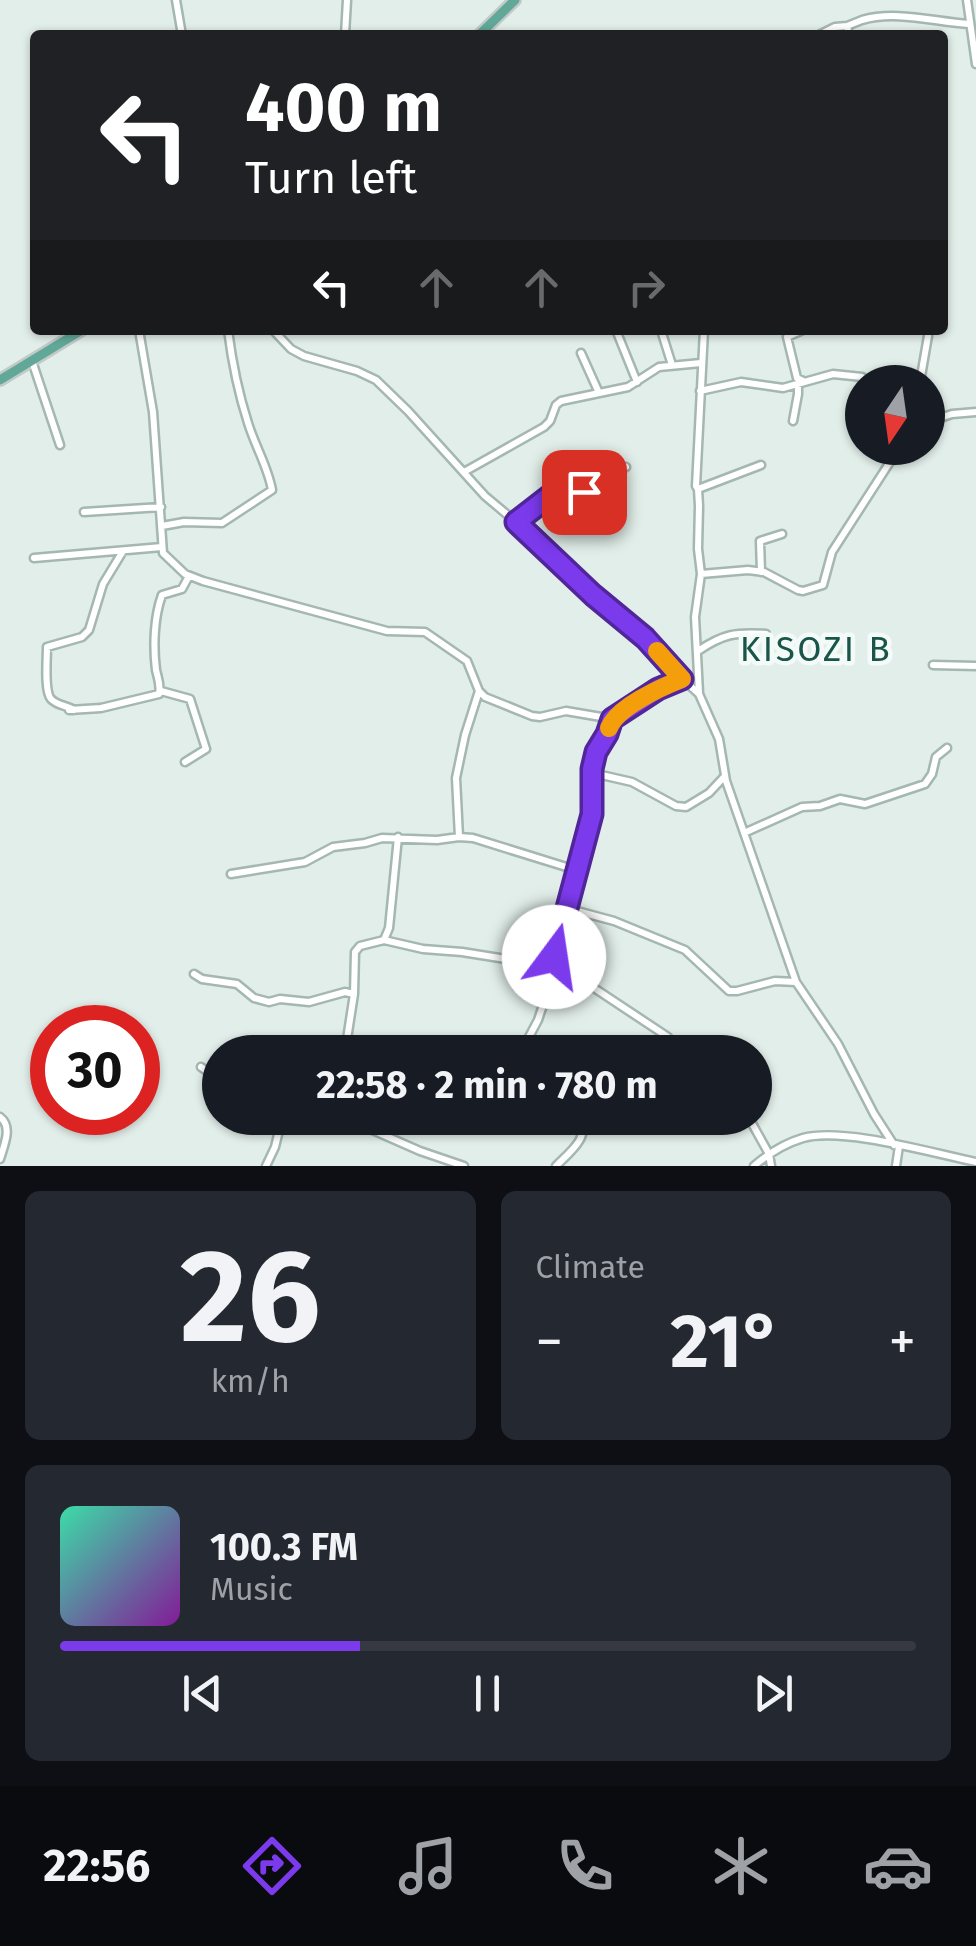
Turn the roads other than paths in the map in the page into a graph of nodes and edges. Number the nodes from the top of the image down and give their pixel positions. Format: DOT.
graph roads {
  1 [pos="176,0"];
  2 [pos="347,0"];
  3 [pos="515,0"];
  4 [pos="966,0"];
  5 [pos="970,24"];
  6 [pos="847,26"];
  7 [pos="181,30"];
  8 [pos="344,30"];
  9 [pos="483,30"];
  10 [pos="829,30"];
  11 [pos="848,30"];
  12 [pos="976,64"];
  13 [pos="74,335"];
  14 [pos="141,335"];
  15 [pos="229,335"];
  16 [pos="278,335"];
  17 [pos="618,335"];
  18 [pos="663,335"];
  19 [pos="703,335"];
  20 [pos="792,335"];
  21 [pos="928,336"];
  22 [pos="580,353"];
  23 [pos="32,360"];
  24 [pos="700,362"];
  25 [pos="672,365"];
  26 [pos="923,365"];
  27 [pos="845,375"];
  28 [pos="0,380"];
  29 [pos="638,382"];
  30 [pos="801,383"];
  31 [pos="700,391"];
  32 [pos="599,393"];
  33 [pos="976,412"];
  34 [pos="945,416"];
  35 [pos="793,420"];
  36 [pos="60,445"];
  37 [pos="761,465"];
  38 [pos="889,465"];
  39 [pos="626,467"];
  40 [pos="464,472"];
  41 [pos="698,490"];
  42 [pos="161,507"];
  43 [pos="84,512"];
  44 [pos="516,522"];
  45 [pos="162,526"];
  46 [pos="782,534"];
  47 [pos="162,547"];
  48 [pos="123,550"];
  49 [pos="34,558"];
  50 [pos="761,572"];
  51 [pos="701,574"];
  52 [pos="189,576"];
  53 [pos="766,634"];
  54 [pos="698,651"];
  55 [pos="933,665"];
  56 [pos="976,666"];
  57 [pos="700,678"];
  58 [pos="685,681"];
  59 [pos="161,691"];
  60 [pos="480,692"];
  61 [pos="699,694"];
  62 [pos="612,719"];
  63 [pos="947,748"];
  64 [pos="184,762"];
  65 [pos="724,776"];
  66 [pos="592,782"];
  67 [pos="744,834"];
  68 [pos="459,836"];
  69 [pos="398,838"];
  70 [pos="576,870"];
  71 [pos="231,874"];
  72 [pos="566,908"];
  73 [pos="384,940"];
  74 [pos="554,957"];
  75 [pos="194,974"];
  76 [pos="796,982"];
  77 [pos="354,994"];
  78 [pos="348,1035"];
  79 [pos="529,1035"];
  80 [pos="665,1035"];
  81 [pos="0,1117"];
  82 [pos="277,1135"];
  83 [pos="384,1135"];
  84 [pos="581,1135"];
  85 [pos="758,1135"];
  86 [pos="896,1146"];
  87 [pos="769,1154"];
  88 [pos="0,1159"];
  89 [pos="976,1162"];
  90 [pos="266,1166"];
  91 [pos="464,1166"];
  92 [pos="556,1166"];
  93 [pos="754,1166"];
  94 [pos="771,1166"];
  95 [pos="896,1166"];
  1 -- 7 [label="street"];
  2 -- 8 [label="street"];
  3 -- 9 [label="main road"];
  4 -- 5 [label="street"];
  5 -- 6 [label="street"];
  5 -- 12 [label="street"];
  6 -- 10 [label="street"];
  6 -- 11 [label="street"];
  13 -- 23 [label="main road"];
  14 -- 42 [label="street"];
  15 -- 45 [label="street"];
  16 -- 40 [label="street"];
  17 -- 29 [label="street"];
  18 -- 25 [label="street"];
  19 -- 24 [label="street"];
  20 -- 30 [label="street"];
  21 -- 26 [label="street"];
  22 -- 32 [label="street"];
  23 -- 28 [label="main road"];
  23 -- 36 [label="street"];
  24 -- 25 [label="street"];
  24 -- 31 [label="street"];
  25 -- 29 [label="street"];
  27 -- 30 [label="street"];
  29 -- 32 [label="street"];
  30 -- 31 [label="street"];
  30 -- 35 [label="street"];
  31 -- 41 [label="street"];
  32 -- 40 [label="street"];
  33 -- 34 [label="street"];
  37 -- 41 [label="street"];
  38 -- 50 [label="street"];
  39 -- 44 [label="street"];
  40 -- 44 [label="street"];
  41 -- 51 [label="street"];
  42 -- 43 [label="street"];
  42 -- 45 [label="street"];
  44 -- 58 [label="street"];
  45 -- 47 [label="street"];
  46 -- 50 [label="street"];
  47 -- 48 [label="street"];
  47 -- 52 [label="street"];
  48 -- 49 [label="street"];
  48 -- 59 [label="street"];
  50 -- 51 [label="street"];
  51 -- 54 [label="street"];
  52 -- 59 [label="street"];
  52 -- 60 [label="street"];
  53 -- 54 [label="street"];
  54 -- 57 [label="street"];
  55 -- 56 [label="street"];
  57 -- 58 [label="street"];
  57 -- 61 [label="street"];
  58 -- 61 [label="street"];
  58 -- 62 [label="street"];
  59 -- 64 [label="street"];
  60 -- 62 [label="street"];
  60 -- 68 [label="street"];
  61 -- 65 [label="street"];
  62 -- 66 [label="street"];
  63 -- 67 [label="street"];
  65 -- 66 [label="street"];
  65 -- 67 [label="street"];
  66 -- 70 [label="street"];
  67 -- 76 [label="street"];
  68 -- 69 [label="street"];
  68 -- 70 [label="street"];
  69 -- 71 [label="street"];
  69 -- 73 [label="street"];
  70 -- 72 [label="street"];
  72 -- 74 [label="street"];
  72 -- 76 [label="street"];
  73 -- 74 [label="street"];
  73 -- 77 [label="street"];
  74 -- 79 [label="street"];
  74 -- 80 [label="street"];
  75 -- 77 [label="street"];
  76 -- 86 [label="street"];
  77 -- 78 [label="street"];
  81 -- 88 [label="street"];
  82 -- 90 [label="street"];
  83 -- 91 [label="street"];
  84 -- 92 [label="street"];
  85 -- 87 [label="street"];
  86 -- 87 [label="street"];
  86 -- 89 [label="street"];
  86 -- 95 [label="street"];
  87 -- 93 [label="street"];
  87 -- 94 [label="street"];
}
